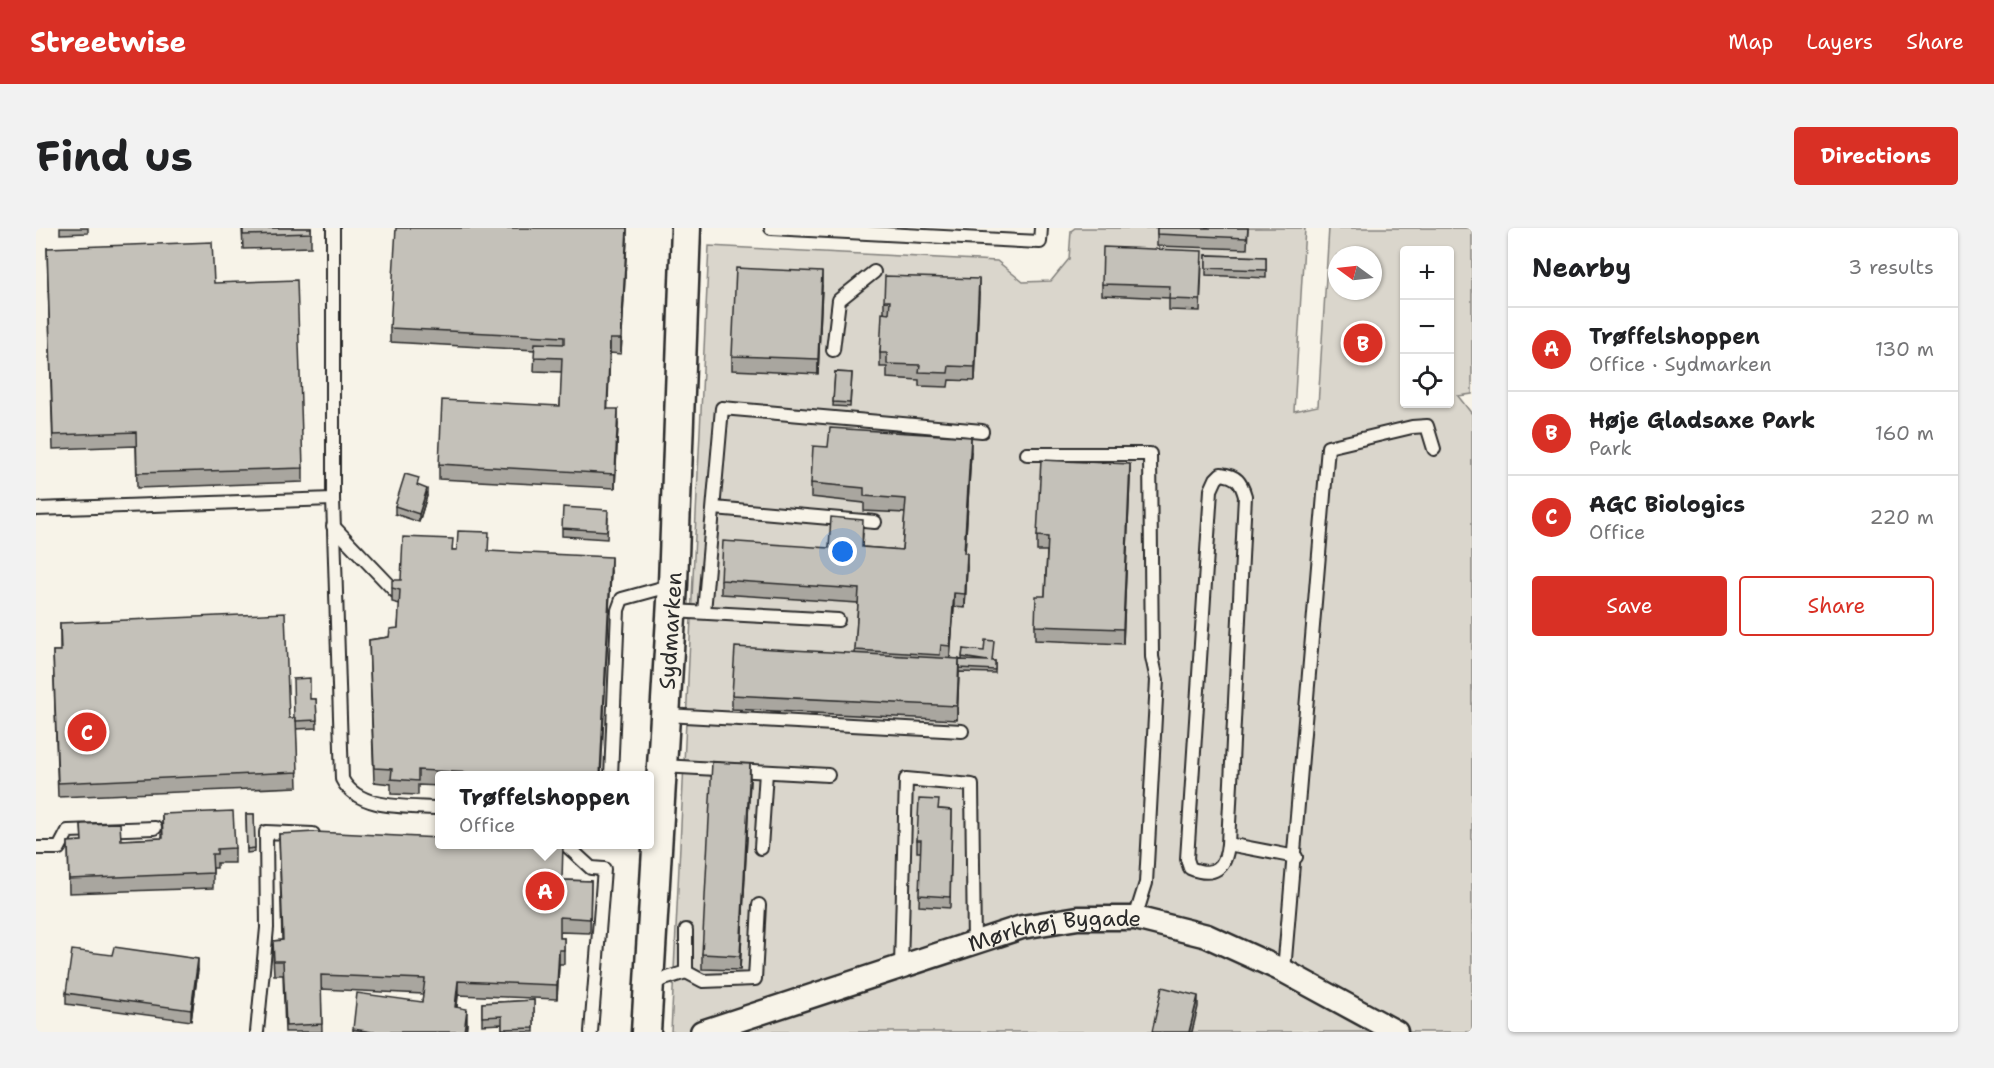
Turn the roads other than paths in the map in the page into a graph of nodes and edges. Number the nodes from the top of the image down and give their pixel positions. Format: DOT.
graph roads {
  1 [pos="333,228"];
  2 [pos="686,228"];
  3 [pos="771,228"];
  4 [pos="1041,228"];
  5 [pos="874,272"];
  6 [pos="833,350"];
  7 [pos="982,431"];
  8 [pos="1434,449"];
  9 [pos="1027,454"];
  10 [pos="333,499"];
  11 [pos="714,508"];
  12 [pos="36,509"];
  13 [pos="875,522"];
  14 [pos="333,526"];
  15 [pos="396,592"];
  16 [pos="672,598"];
  17 [pos="704,612"];
  18 [pos="838,620"];
  19 [pos="666,715"];
  20 [pos="962,731"];
  21 [pos="663,766"];
  22 [pos="611,771"];
  23 [pos="766,772"];
  24 [pos="828,775"];
  25 [pos="435,808"];
  26 [pos="655,814"];
  27 [pos="155,828"];
  28 [pos="324,834"];
  29 [pos="654,842"];
  30 [pos="1228,844"];
  31 [pos="36,848"];
  32 [pos="761,848"];
  33 [pos="570,849"];
  34 [pos="654,849"];
  35 [pos="1296,857"];
  36 [pos="759,905"];
  37 [pos="1135,918"];
  38 [pos="686,930"];
  39 [pos="974,943"];
  40 [pos="901,965"];
  41 [pos="1284,971"];
  42 [pos="686,972"];
  43 [pos="649,984"];
  44 [pos="257,1032"];
  45 [pos="591,1032"];
  46 [pos="646,1032"];
  47 [pos="702,1032"];
  48 [pos="1396,1032"];
  1 -- 10 [label="lane"];
  2 -- 16 [label="street, Sydmarken"];
  3 -- 4 [label="lane"];
  5 -- 6 [label="lane"];
  7 -- 11 [label="lane"];
  8 -- 35 [label="lane"];
  9 -- 37 [label="lane"];
  10 -- 12 [label="lane"];
  10 -- 14 [label="lane"];
  11 -- 13 [label="lane"];
  11 -- 17 [label="lane"];
  14 -- 15 [label="lane"];
  14 -- 25 [label="lane"];
  16 -- 17 [label="lane"];
  16 -- 19 [label="street, Sydmarken"];
  16 -- 22 [label="lane"];
  17 -- 18 [label="lane"];
  19 -- 20 [label="lane"];
  19 -- 21 [label="street, Sydmarken"];
  21 -- 23 [label="lane"];
  21 -- 26 [label="street, Sydmarken"];
  23 -- 24 [label="lane"];
  23 -- 32 [label="lane"];
  26 -- 29 [label="street, Sydmarken"];
  27 -- 31 [label="lane"];
  28 -- 44 [label="lane"];
  30 -- 30 [label="lane"];
  30 -- 35 [label="lane"];
  33 -- 45 [label="lane"];
  34 -- 43 [label="street, Sydmarken"];
  35 -- 41 [label="lane"];
  36 -- 42 [label="lane"];
  37 -- 39 [label="street, Mørkhøj Bygade"];
  37 -- 41 [label="street, Mørkhøj Bygade"];
  38 -- 42 [label="lane"];
  39 -- 40 [label="street, Mørkhøj Bygade"];
  39 -- 40 [label="lane"];
  40 -- 47 [label="street, Mørkhøj Bygade"];
  41 -- 48 [label="street, Mørkhøj Bygade"];
  42 -- 43 [label="lane"];
  43 -- 46 [label="street, Sydmarken"];
}
